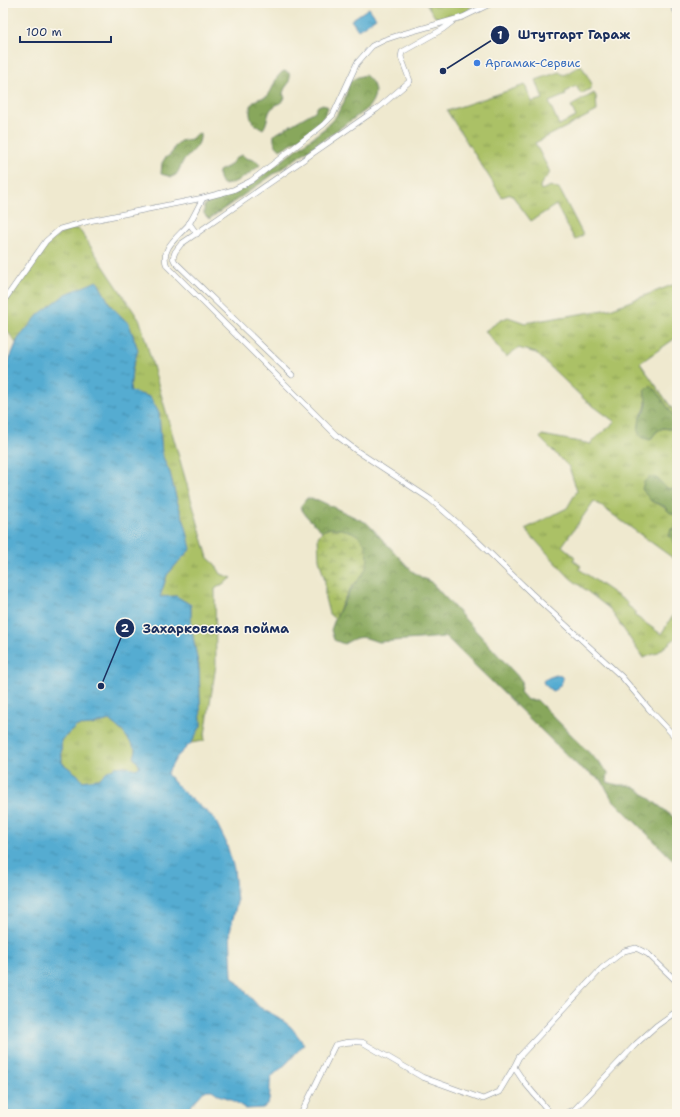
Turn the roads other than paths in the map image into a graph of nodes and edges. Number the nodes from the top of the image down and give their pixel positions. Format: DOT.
graph roads {
  1 [pos="492,3"];
  2 [pos="671,3"];
  3 [pos="677,13"];
  4 [pos="453,21"];
  5 [pos="203,198"];
  6 [pos="190,223"];
  7 [pos="197,234"];
  8 [pos="3,302"];
  9 [pos="292,375"];
  10 [pos="677,739"];
  11 [pos="677,980"];
  12 [pos="677,1011"];
  13 [pos="514,1067"];
  14 [pos="301,1114"];
  15 [pos="550,1114"];
  1 -- 4 [label="street"];
  2 -- 3 [label="street"];
  4 -- 5 [label="street"];
  4 -- 7 [label="street"];
  5 -- 6 [label="street"];
  5 -- 8 [label="street"];
  6 -- 7 [label="street"];
  6 -- 10 [label="street"];
  7 -- 9 [label="street"];
  11 -- 13 [label="street"];
  12 -- 15 [label="street"];
  13 -- 14 [label="street"];
  13 -- 15 [label="street"];
}
